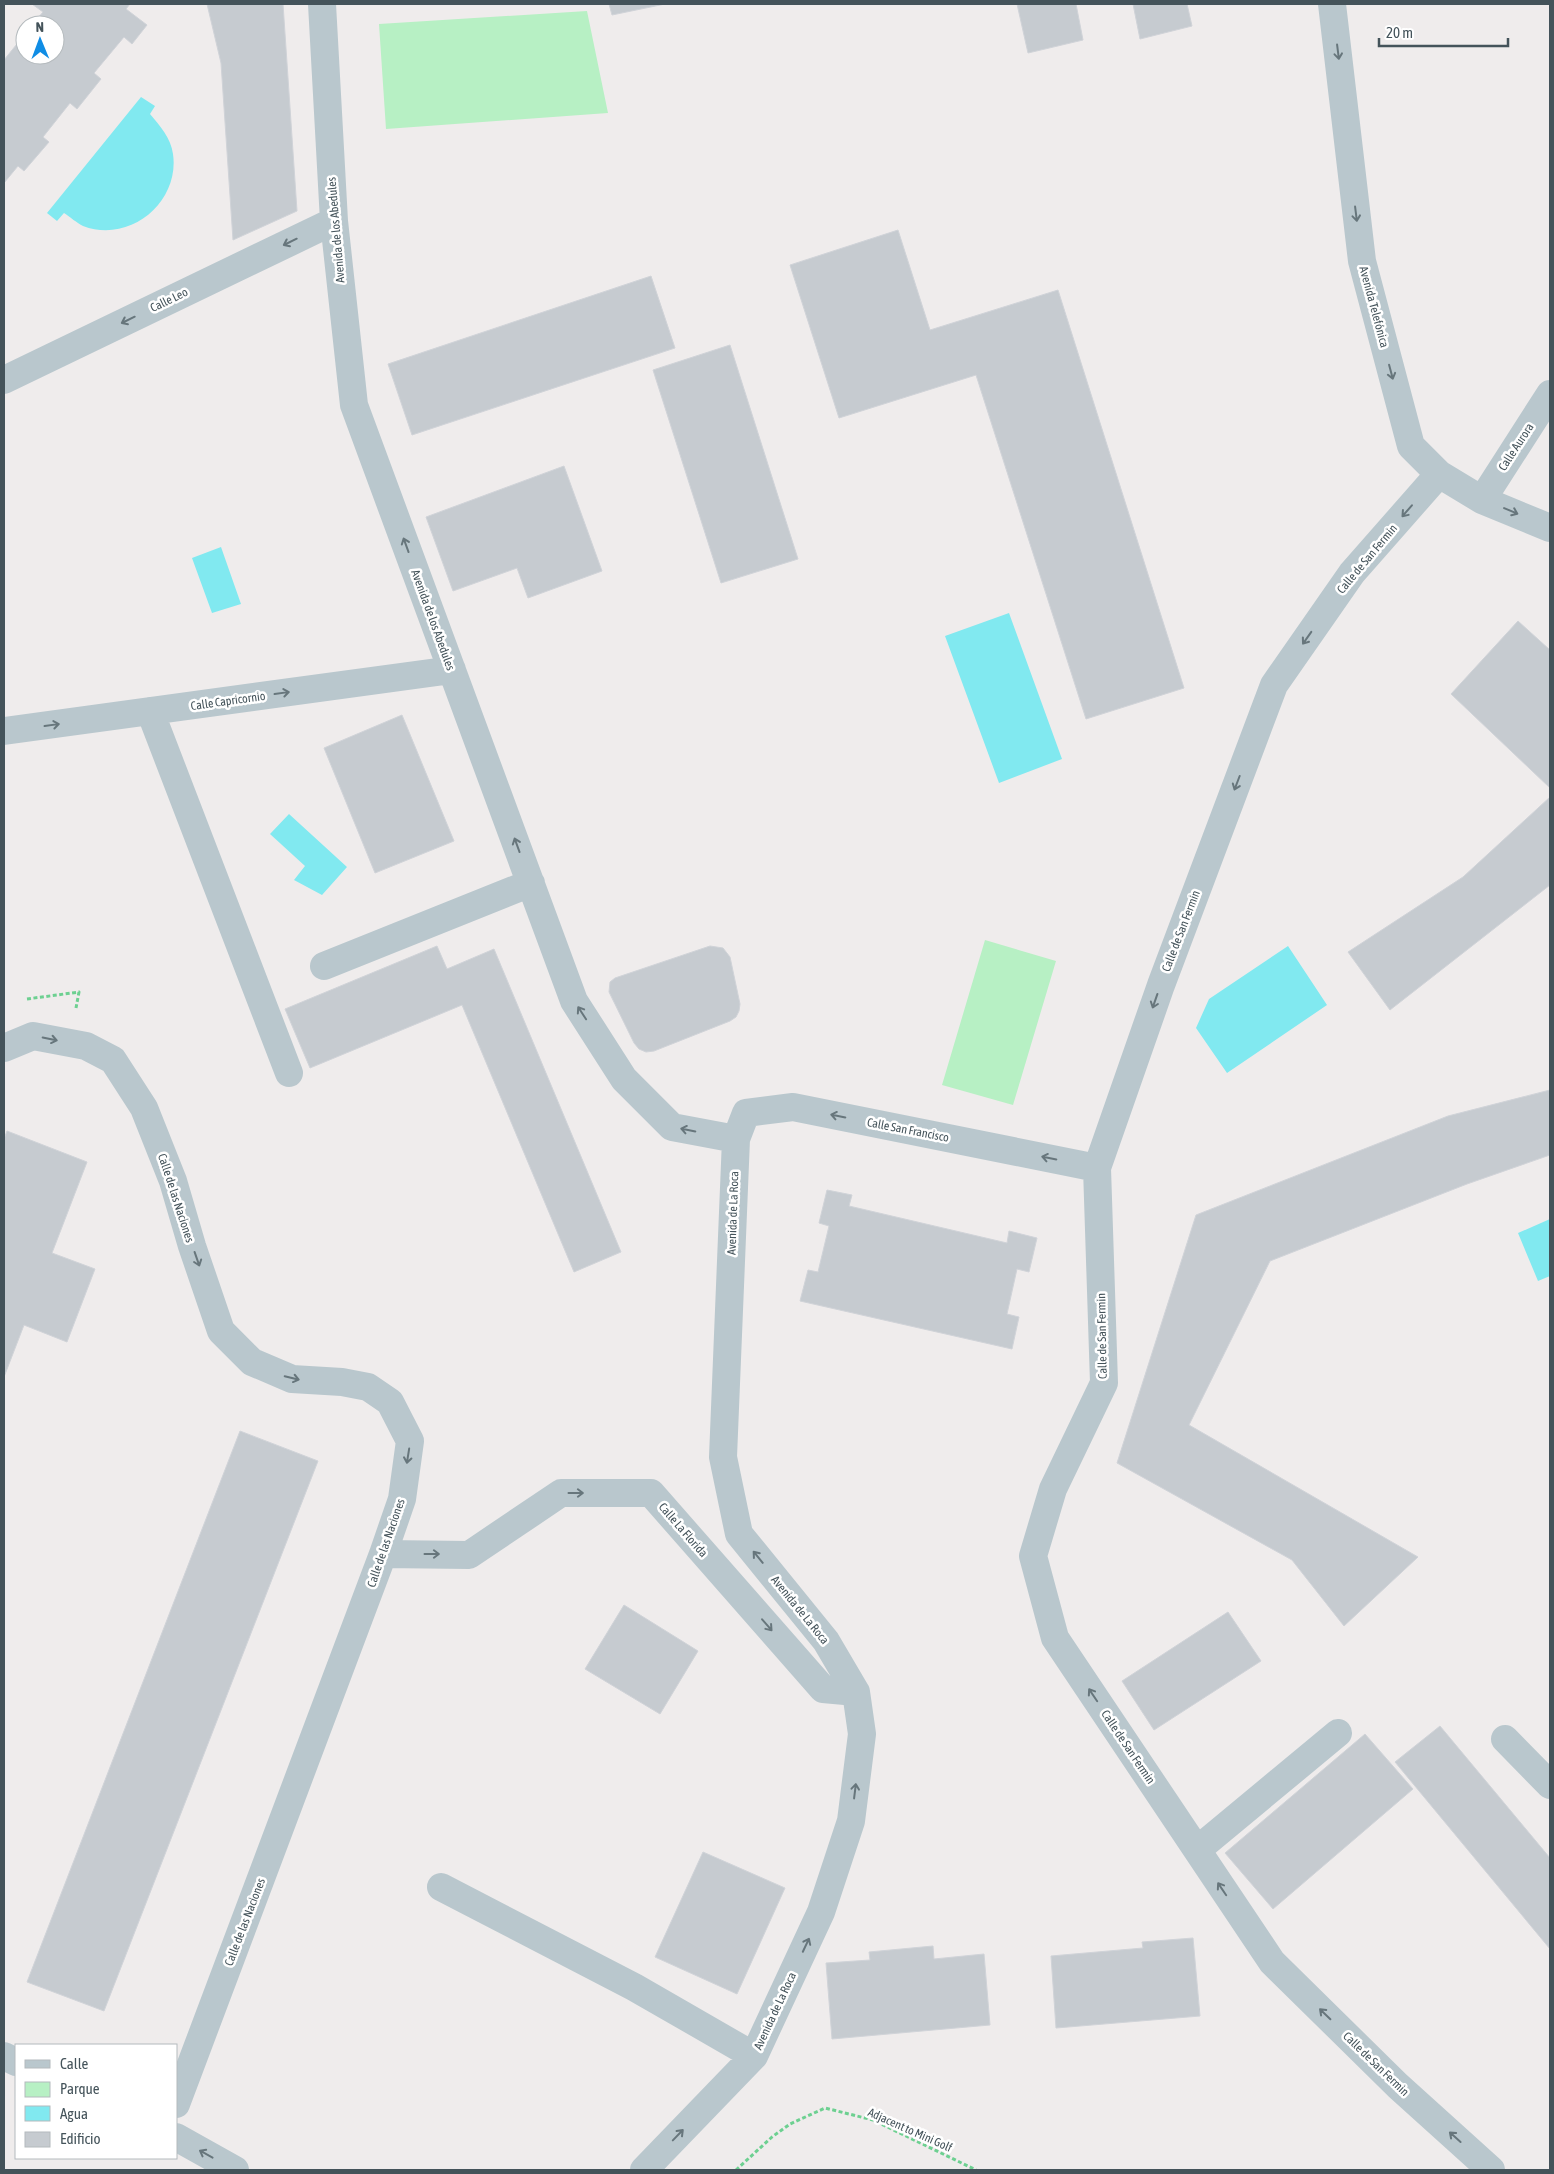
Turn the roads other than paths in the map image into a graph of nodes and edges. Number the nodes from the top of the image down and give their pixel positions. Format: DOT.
graph roads {
  1 [pos="322,4"];
  2 [pos="1332,4"];
  3 [pos="334,221"];
  4 [pos="4,380"];
  5 [pos="1550,394"];
  6 [pos="1440,474"];
  7 [pos="1482,500"];
  8 [pos="1550,528"];
  9 [pos="452,670"];
  10 [pos="150,711"];
  11 [pos="4,732"];
  12 [pos="531,883"];
  13 [pos="324,966"];
  14 [pos="4,1048"];
  15 [pos="289,1072"];
  16 [pos="736,1140"];
  17 [pos="1097,1168"];
  18 [pos="383,1554"];
  19 [pos="856,1692"];
  20 [pos="1338,1733"];
  21 [pos="1505,1739"];
  22 [pos="1550,1785"];
  23 [pos="1197,1850"];
  24 [pos="440,1887"];
  25 [pos="754,2056"];
  26 [pos="178,2099"];
  27 [pos="178,2138"];
  28 [pos="236,2170"];
  29 [pos="644,2170"];
  30 [pos="1491,2170"];
  1 -- 3 [label="street, Avenida de los Abedules"];
  2 -- 6 [label="street, Avenida Telefónica, one-way"];
  3 -- 4 [label="street, Calle Leo, one-way"];
  9 -- 3 [label="street, Avenida de los Abedules, one-way"];
  5 -- 7 [label="street, Calle Aurora"];
  6 -- 7 [label="street, Avenida Telefónica"];
  6 -- 17 [label="street, Calle de San Fermin, one-way"];
  7 -- 8 [label="street, Avenida Telefónica, one-way"];
  10 -- 9 [label="street, Calle Capricornio, one-way"];
  12 -- 9 [label="street, Avenida de los Abedules, one-way"];
  11 -- 10 [label="street, Calle Capricornio, one-way"];
  10 -- 15 [label="street"];
  12 -- 13 [label="street"];
  16 -- 12 [label="street, Avenida de los Abedules, one-way"];
  14 -- 18 [label="street, Calle de las Naciones, one-way"];
  17 -- 16 [label="street, Calle San Francisco, one-way"];
  19 -- 16 [label="street, Avenida de La Roca, one-way"];
  23 -- 17 [label="street, Calle de San Fermin, one-way"];
  18 -- 19 [label="street, Calle La Florida, one-way"];
  18 -- 26 [label="street, Calle de las Naciones"];
  25 -- 19 [label="street, Avenida de La Roca, one-way"];
  20 -- 23 [label="street"];
  21 -- 22 [label="street"];
  30 -- 23 [label="street, Calle de San Fermin, one-way"];
  24 -- 25 [label="street"];
  29 -- 25 [label="street, Avenida de La Roca, one-way"];
  28 -- 27 [label="street, one-way"];
}
